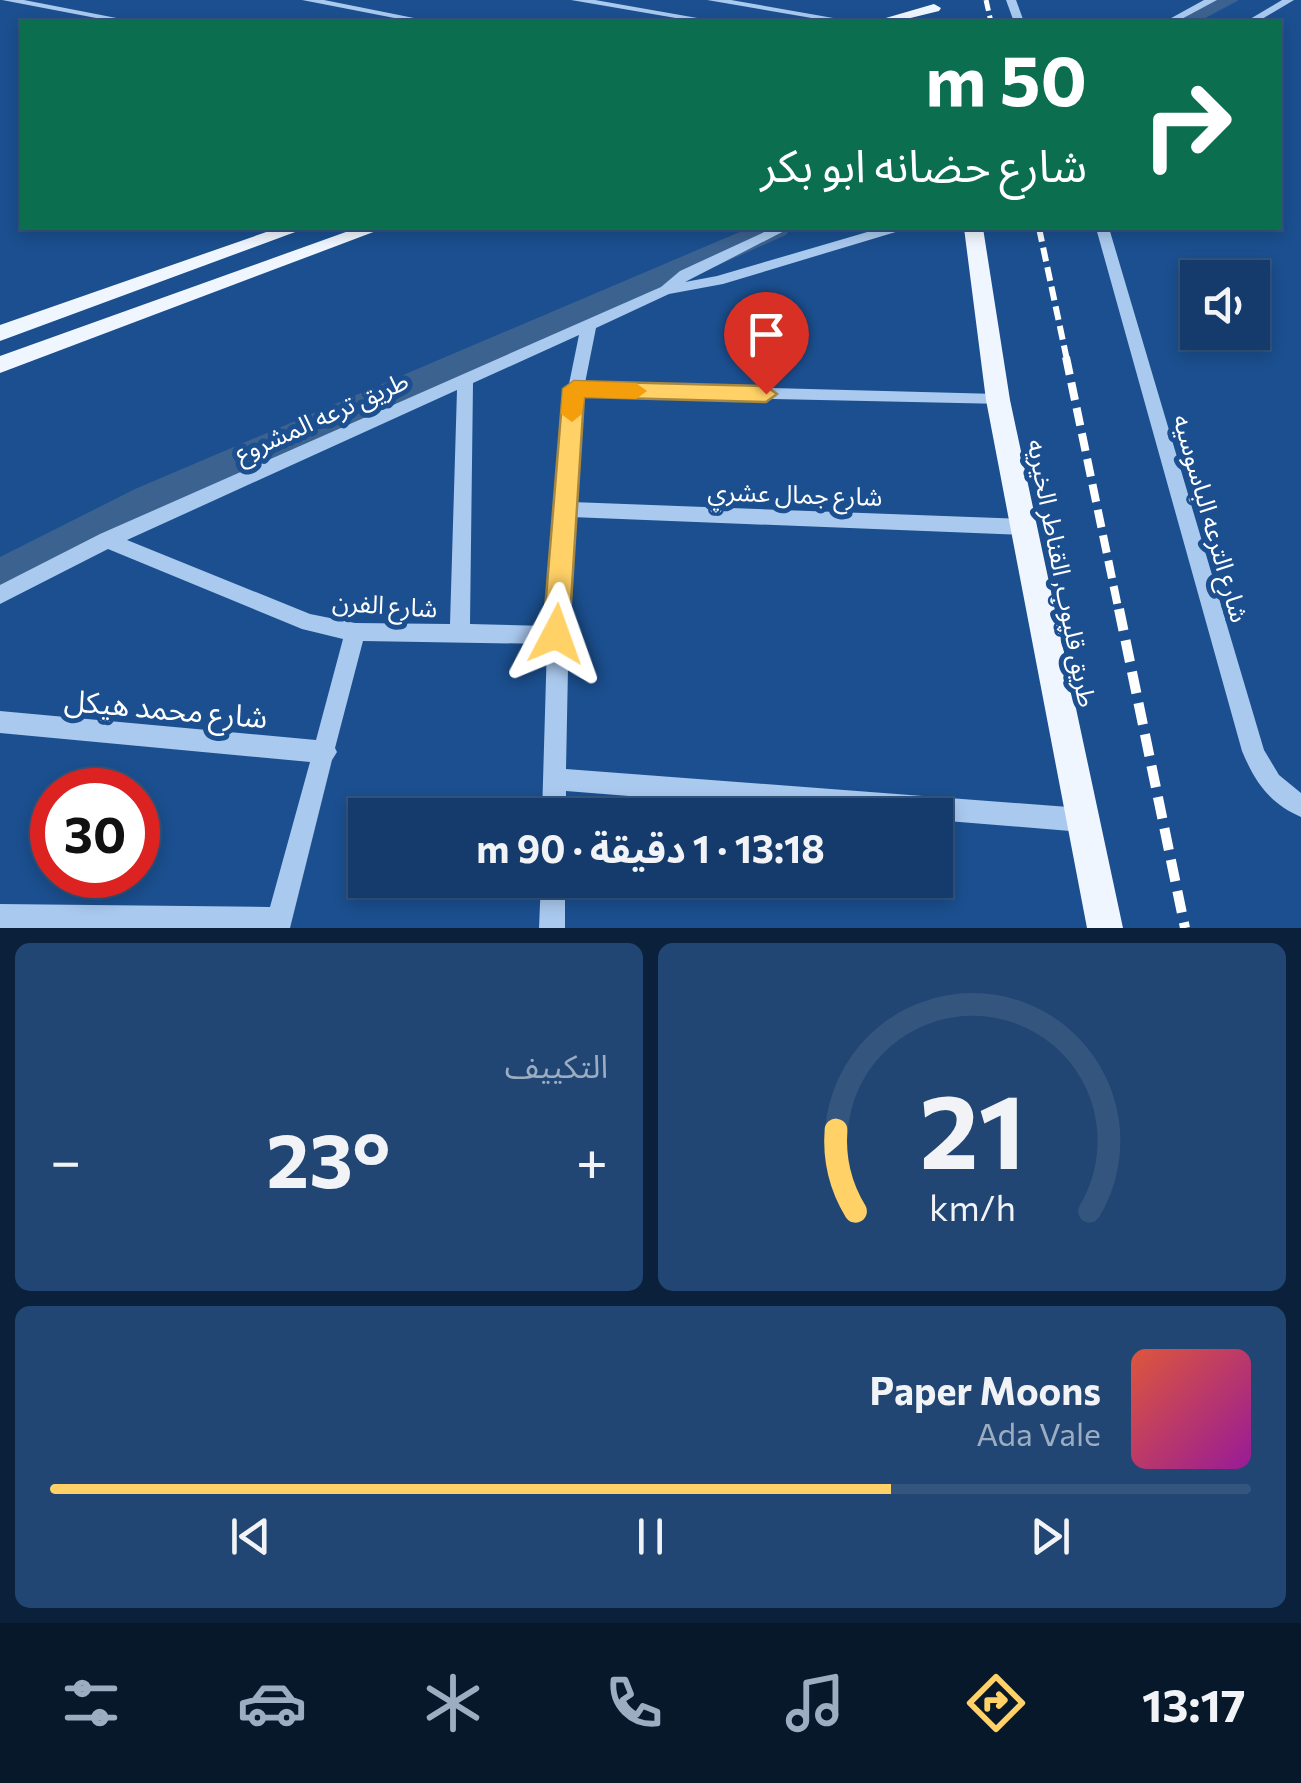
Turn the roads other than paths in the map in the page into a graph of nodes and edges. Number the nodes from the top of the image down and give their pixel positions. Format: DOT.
graph roads {
  1 [pos="8,0"];
  2 [pos="306,0"];
  3 [pos="576,0"];
  4 [pos="712,0"];
  5 [pos="1212,0"];
  6 [pos="1290,0"];
  7 [pos="934,10"];
  8 [pos="121,20"];
  9 [pos="418,20"];
  10 [pos="702,20"];
  11 [pos="838,20"];
  12 [pos="892,20"];
  13 [pos="1173,20"];
  14 [pos="1254,20"];
  15 [pos="290,230"];
  16 [pos="369,230"];
  17 [pos="780,230"];
  18 [pos="887,230"];
  19 [pos="973,230"];
  20 [pos="1103,230"];
  21 [pos="666,290"];
  22 [pos="589,322"];
  23 [pos="0,333"];
  24 [pos="0,365"];
  25 [pos="465,378"];
  26 [pos="574,389"];
  27 [pos="998,400"];
  28 [pos="565,509"];
  29 [pos="1024,527"];
  30 [pos="107,540"];
  31 [pos="0,595"];
  32 [pos="356,632"];
  33 [pos="460,633"];
  34 [pos="556,634"];
  35 [pos="0,722"];
  36 [pos="326,752"];
  37 [pos="555,779"];
  38 [pos="554,798"];
  39 [pos="1301,805"];
  40 [pos="1082,820"];
  41 [pos="553,898"];
  42 [pos="0,916"];
  43 [pos="278,924"];
  44 [pos="552,928"];
  45 [pos="1105,928"];
  1 -- 8 [label="street"];
  2 -- 9 [label="street"];
  3 -- 10 [label="street"];
  4 -- 11 [label="street"];
  5 -- 13 [label="street"];
  6 -- 14 [label="street"];
  7 -- 12 [label="main road"];
  15 -- 23 [label="main road"];
  16 -- 24 [label="main road"];
  17 -- 21 [label="street, طريق ترعه المشروع"];
  18 -- 21 [label="street, طريق ترعه المشروع"];
  19 -- 27 [label="main road, طريق قليوب, القناطر الخيريه"];
  20 -- 39 [label="street, شارع الترعه الباسوسيه"];
  21 -- 22 [label="street, طريق ترعه المشروع"];
  22 -- 25 [label="street, طريق ترعه المشروع"];
  22 -- 26 [label="street"];
  25 -- 30 [label="street, طريق ترعه المشروع"];
  25 -- 33 [label="street"];
  26 -- 27 [label="street"];
  26 -- 28 [label="street"];
  27 -- 29 [label="main road, طريق قليوب, القناطر الخيريه"];
  28 -- 29 [label="street, شارع جمال عشري"];
  28 -- 34 [label="street"];
  29 -- 40 [label="main road, طريق قليوب, القناطر الخيريه"];
  30 -- 31 [label="street, طريق ترعه المشروع"];
  30 -- 32 [label="street, شارع الفرن"];
  32 -- 33 [label="street, شارع الفرن"];
  32 -- 36 [label="street"];
  33 -- 34 [label="street, شارع الفرن"];
  34 -- 37 [label="street"];
  35 -- 36 [label="street, شارع محمد هيكل"];
  36 -- 43 [label="street"];
  37 -- 38 [label="street"];
  37 -- 40 [label="street"];
  40 -- 45 [label="main road, طريق قليوب, القناطر الخيريه"];
  41 -- 44 [label="street"];
  42 -- 43 [label="street"];
}
